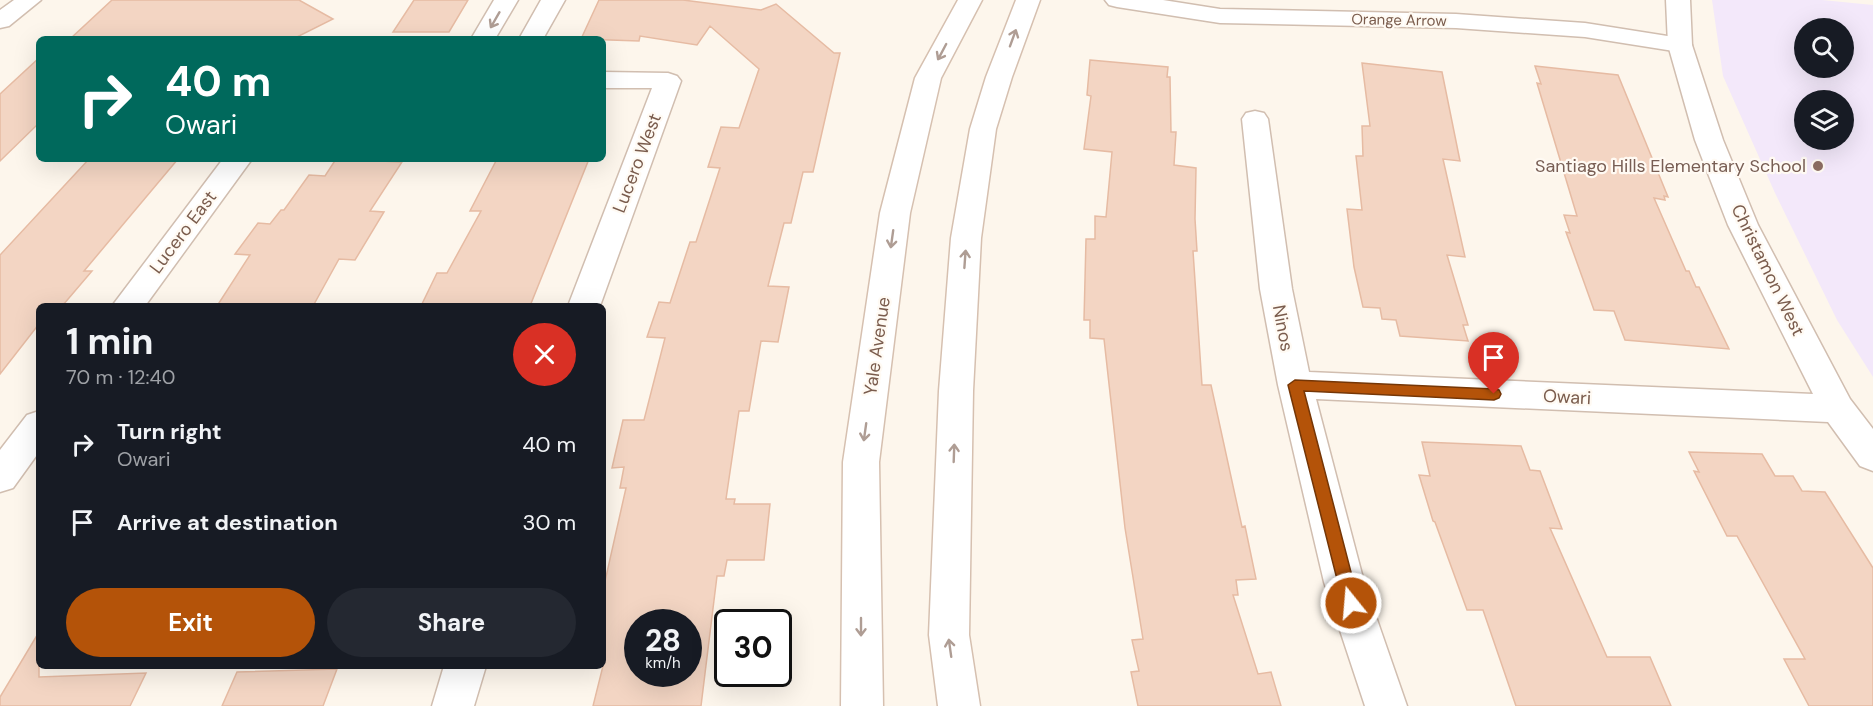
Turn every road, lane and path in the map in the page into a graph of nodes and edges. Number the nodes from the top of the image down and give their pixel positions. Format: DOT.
graph roads {
  1 [pos="29,0"];
  2 [pos="506,0"];
  3 [pos="553,0"];
  4 [pos="970,0"];
  5 [pos="1028,0"];
  6 [pos="1117,0"];
  7 [pos="1678,0"];
  8 [pos="0,21"];
  9 [pos="485,36"];
  10 [pos="533,36"];
  11 [pos="1680,45"];
  12 [pos="606,80"];
  13 [pos="1255,119"];
  14 [pos="236,162"];
  15 [pos="130,303"];
  16 [pos="585,303"];
  17 [pos="1295,385"];
  18 [pos="1838,410"];
  19 [pos="36,429"];
  20 [pos="1873,456"];
  21 [pos="0,477"];
  22 [pos="464,669"];
  23 [pos="453,706"];
  24 [pos="862,706"];
  25 [pos="959,706"];
  26 [pos="1386,706"];
  1 -- 8 [label="street"];
  2 -- 9 [label="street, one-way"];
  3 -- 10 [label="street"];
  4 -- 24 [label="street, Yale Avenue, one-way"];
  25 -- 5 [label="street, one-way"];
  6 -- 11 [label="street, Orange Arrow"];
  7 -- 11 [label="street, Christamon West"];
  11 -- 18 [label="street, Christamon West"];
  12 -- 16 [label="street, Lucero West"];
  13 -- 17 [label="street, Ninos"];
  14 -- 15 [label="street, Lucero East"];
  17 -- 18 [label="street, Owari"];
  17 -- 26 [label="street, Ninos"];
  18 -- 20 [label="street, Christamon West"];
  19 -- 21 [label="street"];
  22 -- 23 [label="street"];
}
